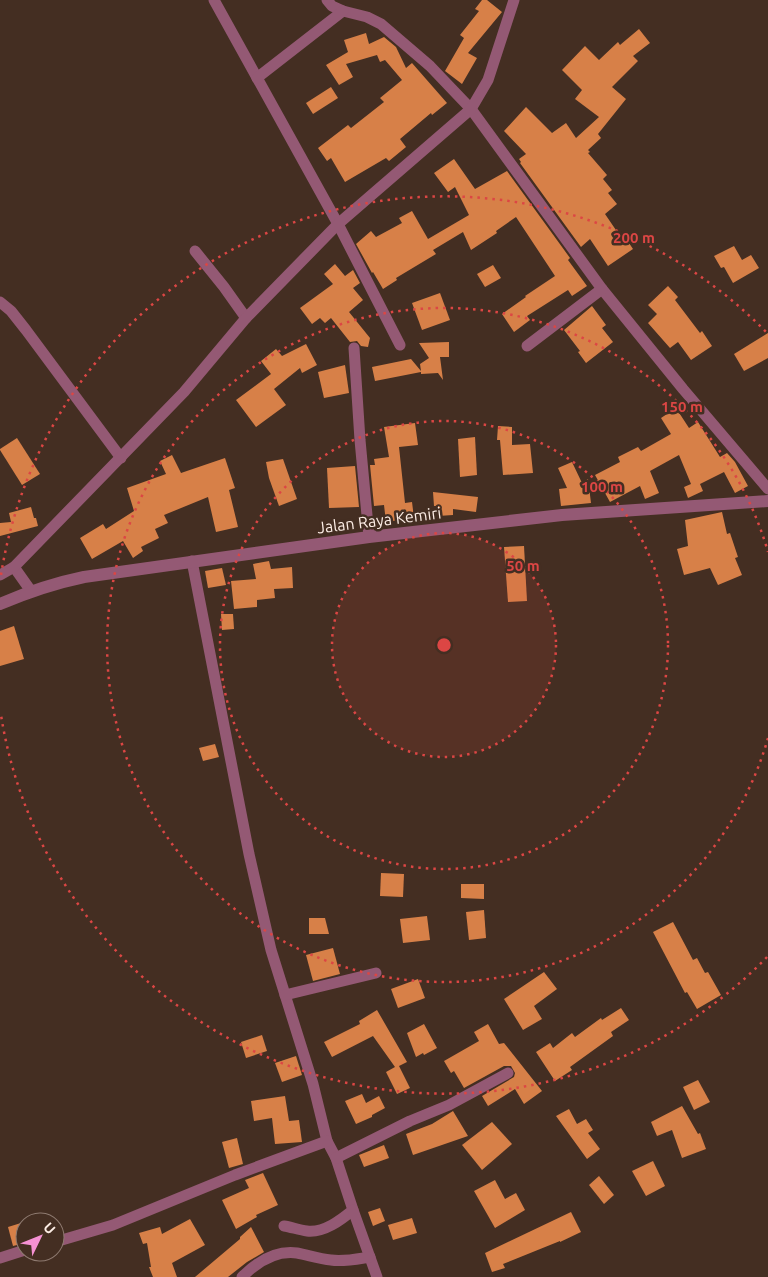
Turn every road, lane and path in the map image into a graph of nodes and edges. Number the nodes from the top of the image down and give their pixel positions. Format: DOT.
graph roads {
  1 [pos="214,0"];
  2 [pos="326,0"];
  3 [pos="514,0"];
  4 [pos="343,11"];
  5 [pos="257,78"];
  6 [pos="472,109"];
  7 [pos="338,224"];
  8 [pos="195,251"];
  9 [pos="602,289"];
  10 [pos="0,302"];
  11 [pos="246,318"];
  12 [pos="400,345"];
  13 [pos="527,346"];
  14 [pos="354,348"];
  15 [pos="121,458"];
  16 [pos="768,489"];
  17 [pos="768,501"];
  18 [pos="369,537"];
  19 [pos="192,561"];
  20 [pos="18,572"];
  21 [pos="0,575"];
  22 [pos="31,591"];
  23 [pos="0,604"];
  24 [pos="376,972"];
  25 [pos="285,995"];
  26 [pos="508,1073"];
  27 [pos="327,1141"];
  28 [pos="336,1158"];
  29 [pos="354,1210"];
  30 [pos="284,1226"];
  31 [pos="65,1239"];
  32 [pos="15,1253"];
  33 [pos="370,1257"];
  34 [pos="0,1258"];
  35 [pos="242,1277"];
  36 [pos="377,1277"];
  1 -- 5 [label="street"];
  2 -- 4 [label="street"];
  3 -- 6 [label="street"];
  4 -- 5 [label="street"];
  4 -- 6 [label="street"];
  5 -- 7 [label="street"];
  6 -- 7 [label="street"];
  6 -- 9 [label="street"];
  7 -- 11 [label="street"];
  7 -- 12 [label="street"];
  8 -- 11 [label="street"];
  9 -- 13 [label="street"];
  9 -- 16 [label="street"];
  10 -- 15 [label="street"];
  11 -- 15 [label="street"];
  14 -- 18 [label="street"];
  15 -- 20 [label="street"];
  17 -- 18 [label="street, Jalan Raya Kemiri"];
  18 -- 19 [label="street, Jalan Raya Kemiri"];
  19 -- 22 [label="street, Jalan Raya Kemiri"];
  19 -- 25 [label="street"];
  20 -- 21 [label="street"];
  20 -- 22 [label="street"];
  22 -- 23 [label="street, Jalan Raya Kemiri"];
  24 -- 25 [label="street"];
  25 -- 27 [label="street"];
  26 -- 28 [label="street"];
  27 -- 28 [label="street"];
  27 -- 31 [label="street"];
  28 -- 29 [label="street"];
  29 -- 30 [label="street"];
  29 -- 33 [label="street"];
  32 -- 34 [label="street"];
  33 -- 35 [label="street"];
  33 -- 36 [label="street"];
}
